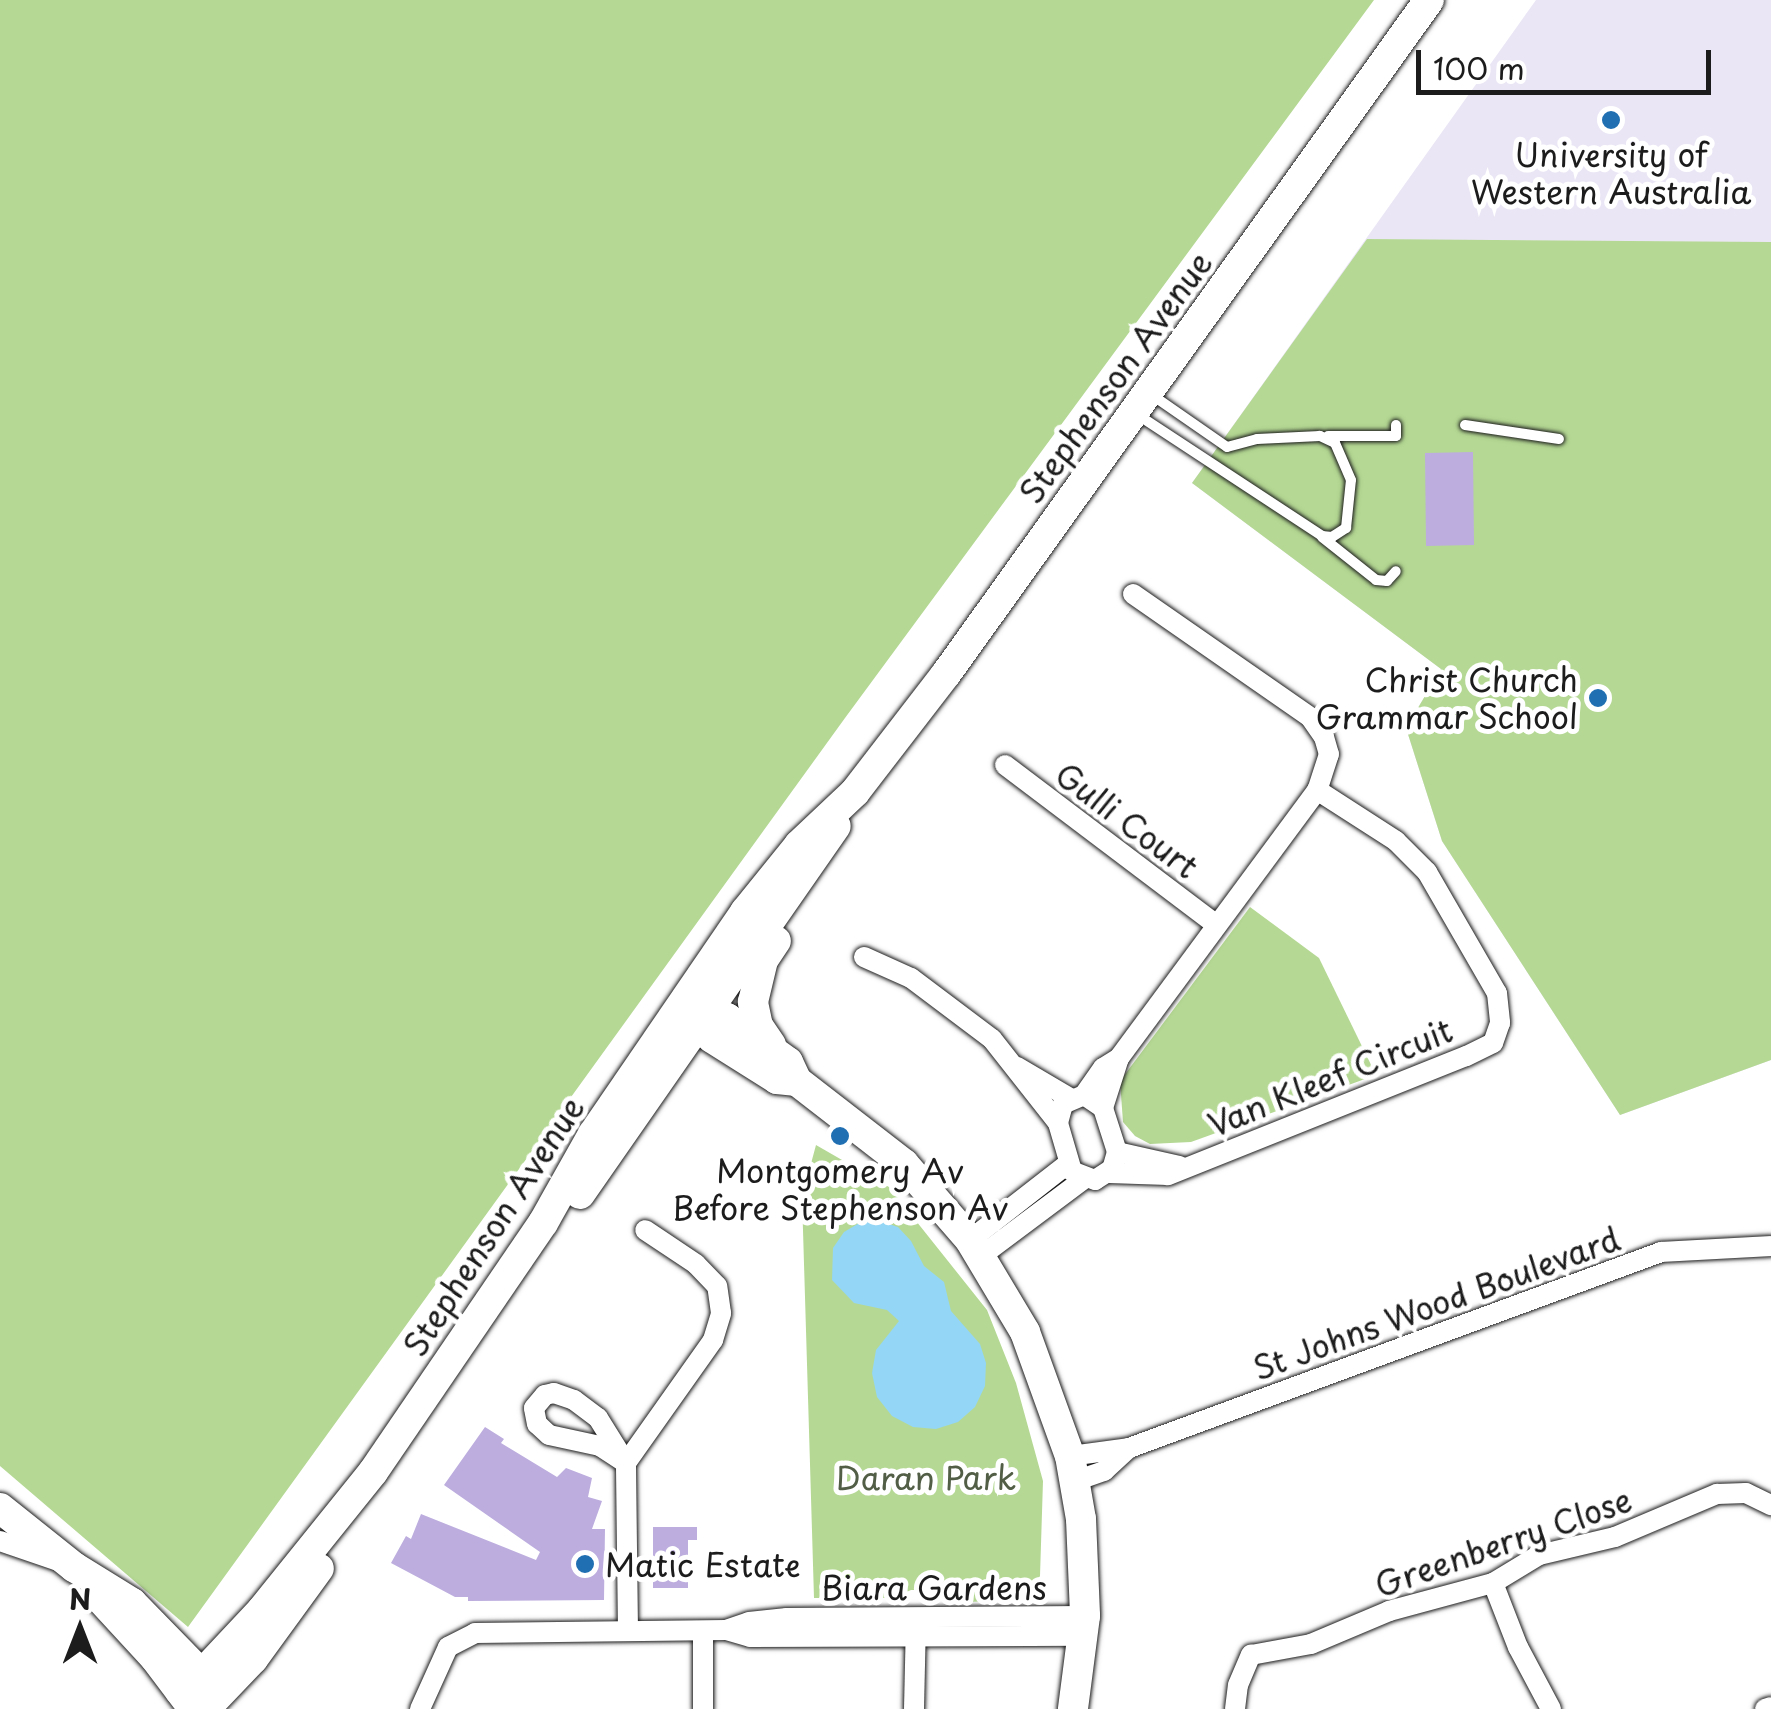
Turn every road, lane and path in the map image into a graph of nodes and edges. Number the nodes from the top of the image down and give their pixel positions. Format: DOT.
graph roads {
  1 [pos="1428,0"];
  2 [pos="1140,401"];
  3 [pos="1396,425"];
  4 [pos="1465,426"];
  5 [pos="1320,436"];
  6 [pos="1559,439"];
  7 [pos="1322,536"];
  8 [pos="1396,570"];
  9 [pos="1133,594"];
  10 [pos="1004,765"];
  11 [pos="1317,790"];
  12 [pos="855,792"];
  13 [pos="827,842"];
  14 [pos="1214,923"];
  15 [pos="864,957"];
  16 [pos="709,964"];
  17 [pos="707,1010"];
  18 [pos="774,1050"];
  19 [pos="1119,1058"];
  20 [pos="1015,1066"];
  21 [pos="797,1081"];
  22 [pos="1077,1097"];
  23 [pos="1103,1108"];
  24 [pos="1058,1123"];
  25 [pos="593,1134"];
  26 [pos="1117,1152"];
  27 [pos="1186,1166"];
  28 [pos="1076,1171"];
  29 [pos="1109,1172"];
  30 [pos="645,1230"];
  31 [pos="1771,1246"];
  32 [pos="975,1248"];
  33 [pos="1073,1468"];
  34 [pos="1771,1505"];
  35 [pos="0,1508"];
  36 [pos="0,1541"];
  37 [pos="74,1567"];
  38 [pos="1494,1582"];
  39 [pos="132,1603"];
  40 [pos="1084,1626"];
  41 [pos="916,1628"];
  42 [pos="244,1629"];
  43 [pos="703,1631"];
  44 [pos="628,1632"];
  45 [pos="205,1698"];
  46 [pos="420,1709"];
  47 [pos="703,1709"];
  48 [pos="914,1709"];
  49 [pos="1073,1709"];
  50 [pos="1235,1709"];
  51 [pos="1551,1709"];
  1 -- 2 [label="main road, Stephenson Avenue"];
  2 -- 5 [label="lane"];
  2 -- 7 [label="lane"];
  2 -- 12 [label="main road, Stephenson Avenue"];
  3 -- 5 [label="lane"];
  4 -- 6 [label="lane"];
  5 -- 7 [label="lane"];
  7 -- 8 [label="lane"];
  9 -- 11 [label="street"];
  10 -- 14 [label="street, Gulli Court"];
  11 -- 14 [label="street"];
  11 -- 27 [label="street, Van Kleef Circuit"];
  12 -- 13 [label="main road, Stephenson Avenue"];
  12 -- 16 [label="main road, Stephenson Avenue"];
  13 -- 17 [label="main road, Stephenson Avenue"];
  13 -- 18 [label="main road"];
  14 -- 19 [label="street"];
  15 -- 20 [label="street"];
  16 -- 17 [label="main road"];
  16 -- 25 [label="main road, Stephenson Avenue"];
  17 -- 18 [label="main road"];
  17 -- 21 [label="main road"];
  17 -- 25 [label="main road"];
  17 -- 45 [label="main road, Stephenson Avenue"];
  18 -- 21 [label="main road"];
  19 -- 22 [label="street"];
  19 -- 23 [label="street"];
  20 -- 22 [label="street"];
  20 -- 24 [label="street"];
  21 -- 32 [label="main road"];
  22 -- 23 [label="street"];
  22 -- 24 [label="street"];
  23 -- 26 [label="street"];
  24 -- 28 [label="street"];
  25 -- 42 [label="main road, Stephenson Avenue"];
  26 -- 27 [label="street, Van Kleef Circuit"];
  26 -- 29 [label="street"];
  27 -- 29 [label="street, Van Kleef Circuit"];
  28 -- 29 [label="street, Van Kleef Circuit"];
  28 -- 32 [label="street"];
  30 -- 44 [label="street"];
  31 -- 33 [label="street, St Johns Wood Boulevard"];
  32 -- 33 [label="main road"];
  33 -- 40 [label="main road"];
  34 -- 38 [label="street, Greenberry Close"];
  35 -- 37 [label="main road"];
  36 -- 37 [label="street"];
  37 -- 39 [label="main road"];
  37 -- 45 [label="main road"];
  38 -- 50 [label="street, Greenberry Close"];
  38 -- 51 [label="street"];
  39 -- 42 [label="main road"];
  39 -- 45 [label="main road"];
  40 -- 41 [label="street, Biara Gardens"];
  40 -- 49 [label="main road"];
  41 -- 43 [label="street, Biara Gardens"];
  41 -- 48 [label="street"];
  42 -- 45 [label="main road, Stephenson Avenue"];
  43 -- 44 [label="street, Biara Gardens"];
  43 -- 47 [label="street"];
  44 -- 46 [label="street, Biara Gardens"];
}
